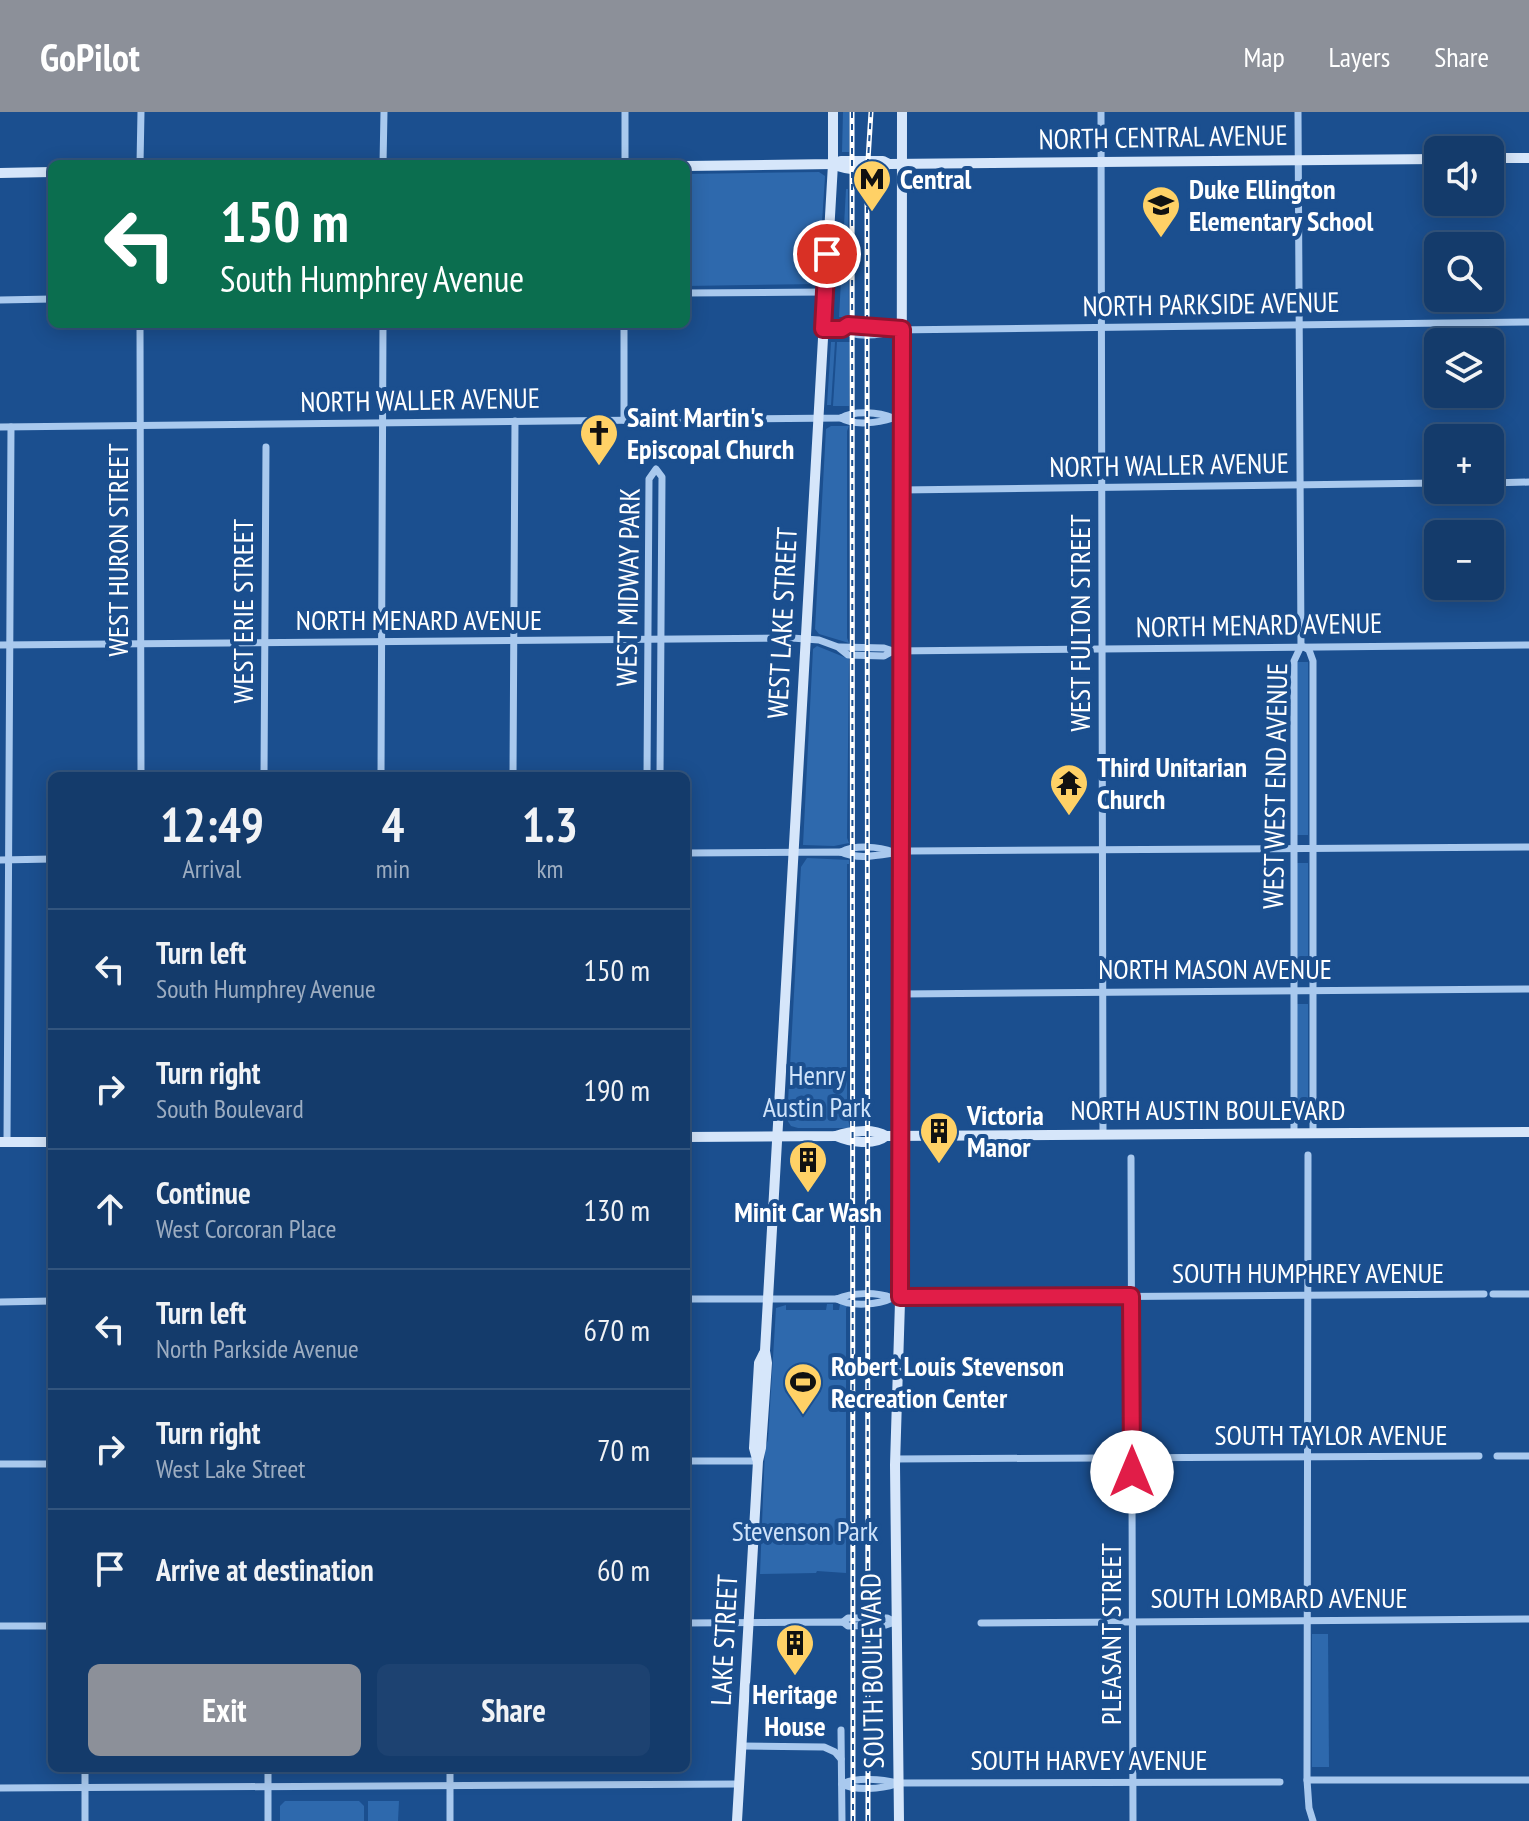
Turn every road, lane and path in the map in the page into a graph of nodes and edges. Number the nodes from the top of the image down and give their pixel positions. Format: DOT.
graph roads {
  1 [pos="141,112"];
  2 [pos="384,112"];
  3 [pos="625,112"];
  4 [pos="833,112"];
  5 [pos="902,112"];
  6 [pos="1101,112"];
  7 [pos="1298,112"];
  8 [pos="1504,158"];
  9 [pos="1529,158"];
  10 [pos="1424,159"];
  11 [pos="140,160"];
  12 [pos="383,160"];
  13 [pos="625,160"];
  14 [pos="1298,160"];
  15 [pos="1101,162"];
  16 [pos="833,164"];
  17 [pos="901,164"];
  18 [pos="690,166"];
  19 [pos="48,172"];
  20 [pos="0,173"];
  21 [pos="825,292"];
  22 [pos="690,293"];
  23 [pos="48,299"];
  24 [pos="0,300"];
  25 [pos="1529,322"];
  26 [pos="1299,325"];
  27 [pos="1101,327"];
  28 [pos="140,328"];
  29 [pos="383,328"];
  30 [pos="624,328"];
  31 [pos="823,329"];
  32 [pos="897,329"];
  33 [pos="818,418"];
  34 [pos="897,418"];
  35 [pos="624,420"];
  36 [pos="515,421"];
  37 [pos="382,423"];
  38 [pos="140,425"];
  39 [pos="0,427"];
  40 [pos="11,427"];
  41 [pos="266,447"];
  42 [pos="1529,482"];
  43 [pos="1424,483"];
  44 [pos="1504,483"];
  45 [pos="1300,485"];
  46 [pos="1102,488"];
  47 [pos="901,490"];
  48 [pos="648,530"];
  49 [pos="661,531"];
  50 [pos="805,639"];
  51 [pos="648,640"];
  52 [pos="661,640"];
  53 [pos="513,641"];
  54 [pos="382,642"];
  55 [pos="266,643"];
  56 [pos="140,644"];
  57 [pos="0,645"];
  58 [pos="9,645"];
  59 [pos="1529,645"];
  60 [pos="1301,646"];
  61 [pos="1102,649"];
  62 [pos="897,651"];
  63 [pos="141,772"];
  64 [pos="264,772"];
  65 [pos="381,772"];
  66 [pos="513,772"];
  67 [pos="647,772"];
  68 [pos="660,772"];
  69 [pos="1529,847"];
  70 [pos="1295,848"];
  71 [pos="1313,848"];
  72 [pos="1102,850"];
  73 [pos="898,852"];
  74 [pos="690,853"];
  75 [pos="793,853"];
  76 [pos="48,859"];
  77 [pos="4,860"];
  78 [pos="1529,989"];
  79 [pos="1295,991"];
  80 [pos="1313,991"];
  81 [pos="1102,992"];
  82 [pos="901,994"];
  83 [pos="1529,1132"];
  84 [pos="1294,1133"];
  85 [pos="1313,1133"];
  86 [pos="1103,1134"];
  87 [pos="902,1136"];
  88 [pos="690,1137"];
  89 [pos="777,1137"];
  90 [pos="4,1142"];
  91 [pos="48,1142"];
  92 [pos="1308,1155"];
  93 [pos="1131,1158"];
  94 [pos="1529,1294"];
  95 [pos="1308,1295"];
  96 [pos="1131,1296"];
  97 [pos="896,1298"];
  98 [pos="690,1299"];
  99 [pos="768,1299"];
  100 [pos="48,1301"];
  101 [pos="0,1302"];
  102 [pos="1479,1456"];
  103 [pos="1497,1456"];
  104 [pos="1529,1456"];
  105 [pos="1307,1457"];
  106 [pos="1132,1458"];
  107 [pos="895,1459"];
  108 [pos="690,1461"];
  109 [pos="758,1461"];
  110 [pos="0,1464"];
  111 [pos="48,1464"];
  112 [pos="1529,1619"];
  113 [pos="1307,1620"];
  114 [pos="895,1622"];
  115 [pos="1132,1622"];
  116 [pos="690,1623"];
  117 [pos="749,1623"];
  118 [pos="981,1623"];
  119 [pos="0,1626"];
  120 [pos="48,1626"];
  121 [pos="841,1730"];
  122 [pos="742,1746"];
  123 [pos="841,1759"];
  124 [pos="85,1772"];
  125 [pos="268,1772"];
  126 [pos="450,1772"];
  127 [pos="1307,1780"];
  128 [pos="1529,1780"];
  129 [pos="1133,1782"];
  130 [pos="1280,1782"];
  131 [pos="898,1783"];
  132 [pos="739,1784"];
  133 [pos="842,1784"];
  134 [pos="450,1785"];
  135 [pos="268,1787"];
  136 [pos="0,1788"];
  137 [pos="85,1788"];
  138 [pos="85,1821"];
  139 [pos="268,1821"];
  140 [pos="450,1821"];
  141 [pos="737,1821"];
  142 [pos="842,1821"];
  143 [pos="899,1821"];
  144 [pos="1133,1821"];
  145 [pos="1313,1821"];
  1 -- 11 [label="street"];
  2 -- 12 [label="street"];
  3 -- 13 [label="street"];
  4 -- 16 [label="street, WEST LAKE STREET"];
  5 -- 17 [label="street, SOUTH BOULEVARD"];
  6 -- 15 [label="street, WEST FULTON STREET"];
  7 -- 14 [label="street"];
  8 -- 9 [label="street"];
  10 -- 14 [label="street, NORTH CENTRAL AVENUE"];
  14 -- 15 [label="street, NORTH CENTRAL AVENUE"];
  14 -- 26 [label="street"];
  15 -- 17 [label="street, NORTH CENTRAL AVENUE"];
  15 -- 27 [label="street, WEST FULTON STREET"];
  16 -- 17 [label="street, NORTH CENTRAL AVENUE"];
  16 -- 18 [label="street, NORTH CENTRAL AVENUE"];
  16 -- 21 [label="street, WEST LAKE STREET"];
  17 -- 32 [label="street, SOUTH BOULEVARD"];
  19 -- 20 [label="street"];
  21 -- 22 [label="street"];
  21 -- 31 [label="street, WEST LAKE STREET"];
  23 -- 24 [label="street"];
  25 -- 26 [label="street, NORTH PARKSIDE AVENUE"];
  26 -- 27 [label="street, NORTH PARKSIDE AVENUE"];
  26 -- 45 [label="street"];
  27 -- 32 [label="street, NORTH PARKSIDE AVENUE"];
  27 -- 46 [label="street, WEST FULTON STREET"];
  28 -- 38 [label="street, WEST HURON STREET"];
  29 -- 37 [label="street"];
  30 -- 35 [label="street"];
  31 -- 32 [label="street, NORTH PARKSIDE AVENUE"];
  31 -- 33 [label="street, WEST LAKE STREET"];
  32 -- 34 [label="street, SOUTH BOULEVARD"];
  33 -- 34 [label="street, NORTH WALLER AVENUE"];
  33 -- 35 [label="street, NORTH WALLER AVENUE"];
  33 -- 50 [label="street, WEST LAKE STREET"];
  34 -- 47 [label="street, SOUTH BOULEVARD"];
  35 -- 36 [label="street, NORTH WALLER AVENUE"];
  36 -- 37 [label="street, NORTH WALLER AVENUE"];
  36 -- 53 [label="street"];
  37 -- 38 [label="street, NORTH WALLER AVENUE"];
  37 -- 54 [label="street"];
  38 -- 40 [label="street, NORTH WALLER AVENUE"];
  38 -- 56 [label="street, WEST HURON STREET"];
  39 -- 40 [label="street, NORTH WALLER AVENUE"];
  40 -- 58 [label="street"];
  41 -- 55 [label="street, WEST ERIE STREET"];
  42 -- 44 [label="street"];
  43 -- 45 [label="street, NORTH WALLER AVENUE"];
  45 -- 46 [label="street, NORTH WALLER AVENUE"];
  45 -- 60 [label="street"];
  46 -- 47 [label="street, NORTH WALLER AVENUE"];
  46 -- 61 [label="street, WEST FULTON STREET"];
  47 -- 62 [label="street, SOUTH BOULEVARD"];
  48 -- 49 [label="street"];
  48 -- 49 [label="street, WEST MIDWAY PARK"];
  48 -- 51 [label="street, WEST MIDWAY PARK"];
  49 -- 52 [label="street, WEST MIDWAY PARK"];
  50 -- 52 [label="street, NORTH MENARD AVENUE"];
  50 -- 62 [label="street, NORTH MENARD AVENUE"];
  50 -- 75 [label="street, WEST LAKE STREET"];
  51 -- 52 [label="street, NORTH MENARD AVENUE"];
  51 -- 53 [label="street, NORTH MENARD AVENUE"];
  51 -- 67 [label="street, WEST MIDWAY PARK"];
  52 -- 68 [label="street, WEST MIDWAY PARK"];
  53 -- 54 [label="street, NORTH MENARD AVENUE"];
  53 -- 66 [label="street"];
  54 -- 55 [label="street, NORTH MENARD AVENUE"];
  54 -- 65 [label="street"];
  55 -- 56 [label="street, NORTH MENARD AVENUE"];
  55 -- 64 [label="street, WEST ERIE STREET"];
  56 -- 58 [label="street, NORTH MENARD AVENUE"];
  56 -- 63 [label="street, WEST HURON STREET"];
  57 -- 58 [label="street, NORTH MENARD AVENUE"];
  58 -- 77 [label="street"];
  59 -- 60 [label="street, NORTH MENARD AVENUE"];
  60 -- 61 [label="street, NORTH MENARD AVENUE"];
  60 -- 70 [label="street, WEST WEST END AVENUE"];
  60 -- 71 [label="street, WEST WEST END AVENUE"];
  61 -- 62 [label="street, NORTH MENARD AVENUE"];
  61 -- 72 [label="street, WEST FULTON STREET"];
  62 -- 73 [label="street, SOUTH BOULEVARD"];
  69 -- 71 [label="street"];
  70 -- 71 [label="street"];
  70 -- 72 [label="street"];
  70 -- 79 [label="street, WEST WEST END AVENUE"];
  71 -- 80 [label="street, WEST WEST END AVENUE"];
  72 -- 73 [label="street"];
  72 -- 81 [label="street, WEST FULTON STREET"];
  73 -- 75 [label="street"];
  73 -- 82 [label="street, SOUTH BOULEVARD"];
  74 -- 75 [label="street"];
  75 -- 89 [label="street, WEST LAKE STREET"];
  76 -- 77 [label="street"];
  77 -- 90 [label="street"];
  78 -- 80 [label="street, NORTH MASON AVENUE"];
  79 -- 80 [label="street, NORTH MASON AVENUE"];
  79 -- 81 [label="street, NORTH MASON AVENUE"];
  79 -- 84 [label="street, WEST WEST END AVENUE"];
  80 -- 85 [label="street, WEST WEST END AVENUE"];
  81 -- 82 [label="street, NORTH MASON AVENUE"];
  81 -- 86 [label="street, WEST FULTON STREET"];
  82 -- 87 [label="street, SOUTH BOULEVARD"];
  83 -- 85 [label="street, NORTH AUSTIN BOULEVARD"];
  84 -- 85 [label="street, NORTH AUSTIN BOULEVARD"];
  84 -- 86 [label="street, NORTH AUSTIN BOULEVARD"];
  86 -- 87 [label="street, NORTH AUSTIN BOULEVARD"];
  87 -- 89 [label="street, NORTH AUSTIN BOULEVARD"];
  87 -- 97 [label="street, SOUTH BOULEVARD"];
  88 -- 89 [label="street, NORTH AUSTIN BOULEVARD"];
  89 -- 99 [label="street, LAKE STREET"];
  90 -- 91 [label="street"];
  92 -- 95 [label="street"];
  93 -- 96 [label="street, PLEASANT STREET"];
  94 -- 95 [label="street, SOUTH HUMPHREY AVENUE"];
  95 -- 96 [label="street, SOUTH HUMPHREY AVENUE"];
  95 -- 105 [label="street"];
  96 -- 97 [label="street, SOUTH HUMPHREY AVENUE"];
  96 -- 106 [label="street, PLEASANT STREET"];
  97 -- 99 [label="street, SOUTH HUMPHREY AVENUE"];
  97 -- 107 [label="street, SOUTH BOULEVARD"];
  98 -- 99 [label="street, SOUTH HUMPHREY AVENUE"];
  99 -- 109 [label="street, LAKE STREET"];
  100 -- 101 [label="street"];
  102 -- 105 [label="street, SOUTH TAYLOR AVENUE"];
  103 -- 104 [label="street"];
  105 -- 106 [label="street, SOUTH TAYLOR AVENUE"];
  105 -- 113 [label="street"];
  106 -- 107 [label="street, SOUTH TAYLOR AVENUE"];
  106 -- 115 [label="street, PLEASANT STREET"];
  107 -- 114 [label="street, SOUTH BOULEVARD"];
  108 -- 109 [label="street"];
  109 -- 117 [label="street, LAKE STREET"];
  110 -- 111 [label="street"];
  112 -- 113 [label="street, SOUTH LOMBARD AVENUE"];
  113 -- 115 [label="street, SOUTH LOMBARD AVENUE"];
  113 -- 127 [label="street"];
  114 -- 117 [label="street"];
  114 -- 131 [label="street, SOUTH BOULEVARD"];
  115 -- 118 [label="street, SOUTH LOMBARD AVENUE"];
  115 -- 129 [label="street, PLEASANT STREET"];
  116 -- 117 [label="street"];
  117 -- 122 [label="street, LAKE STREET"];
  119 -- 120 [label="street"];
  121 -- 123 [label="street"];
  122 -- 123 [label="street"];
  122 -- 132 [label="street, LAKE STREET"];
  123 -- 133 [label="street"];
  124 -- 137 [label="street"];
  125 -- 135 [label="street"];
  126 -- 134 [label="street"];
  127 -- 128 [label="street"];
  127 -- 145 [label="street"];
  129 -- 130 [label="street, SOUTH HARVEY AVENUE"];
  129 -- 131 [label="street, SOUTH HARVEY AVENUE"];
  129 -- 144 [label="street, PLEASANT STREET"];
  131 -- 133 [label="street, SOUTH HARVEY AVENUE"];
  131 -- 143 [label="street, SOUTH BOULEVARD"];
  132 -- 134 [label="street"];
  132 -- 141 [label="street, LAKE STREET"];
  133 -- 142 [label="street"];
  134 -- 135 [label="street"];
  134 -- 140 [label="street"];
  135 -- 137 [label="street"];
  135 -- 139 [label="street"];
  136 -- 137 [label="street"];
  137 -- 138 [label="street"];
}
